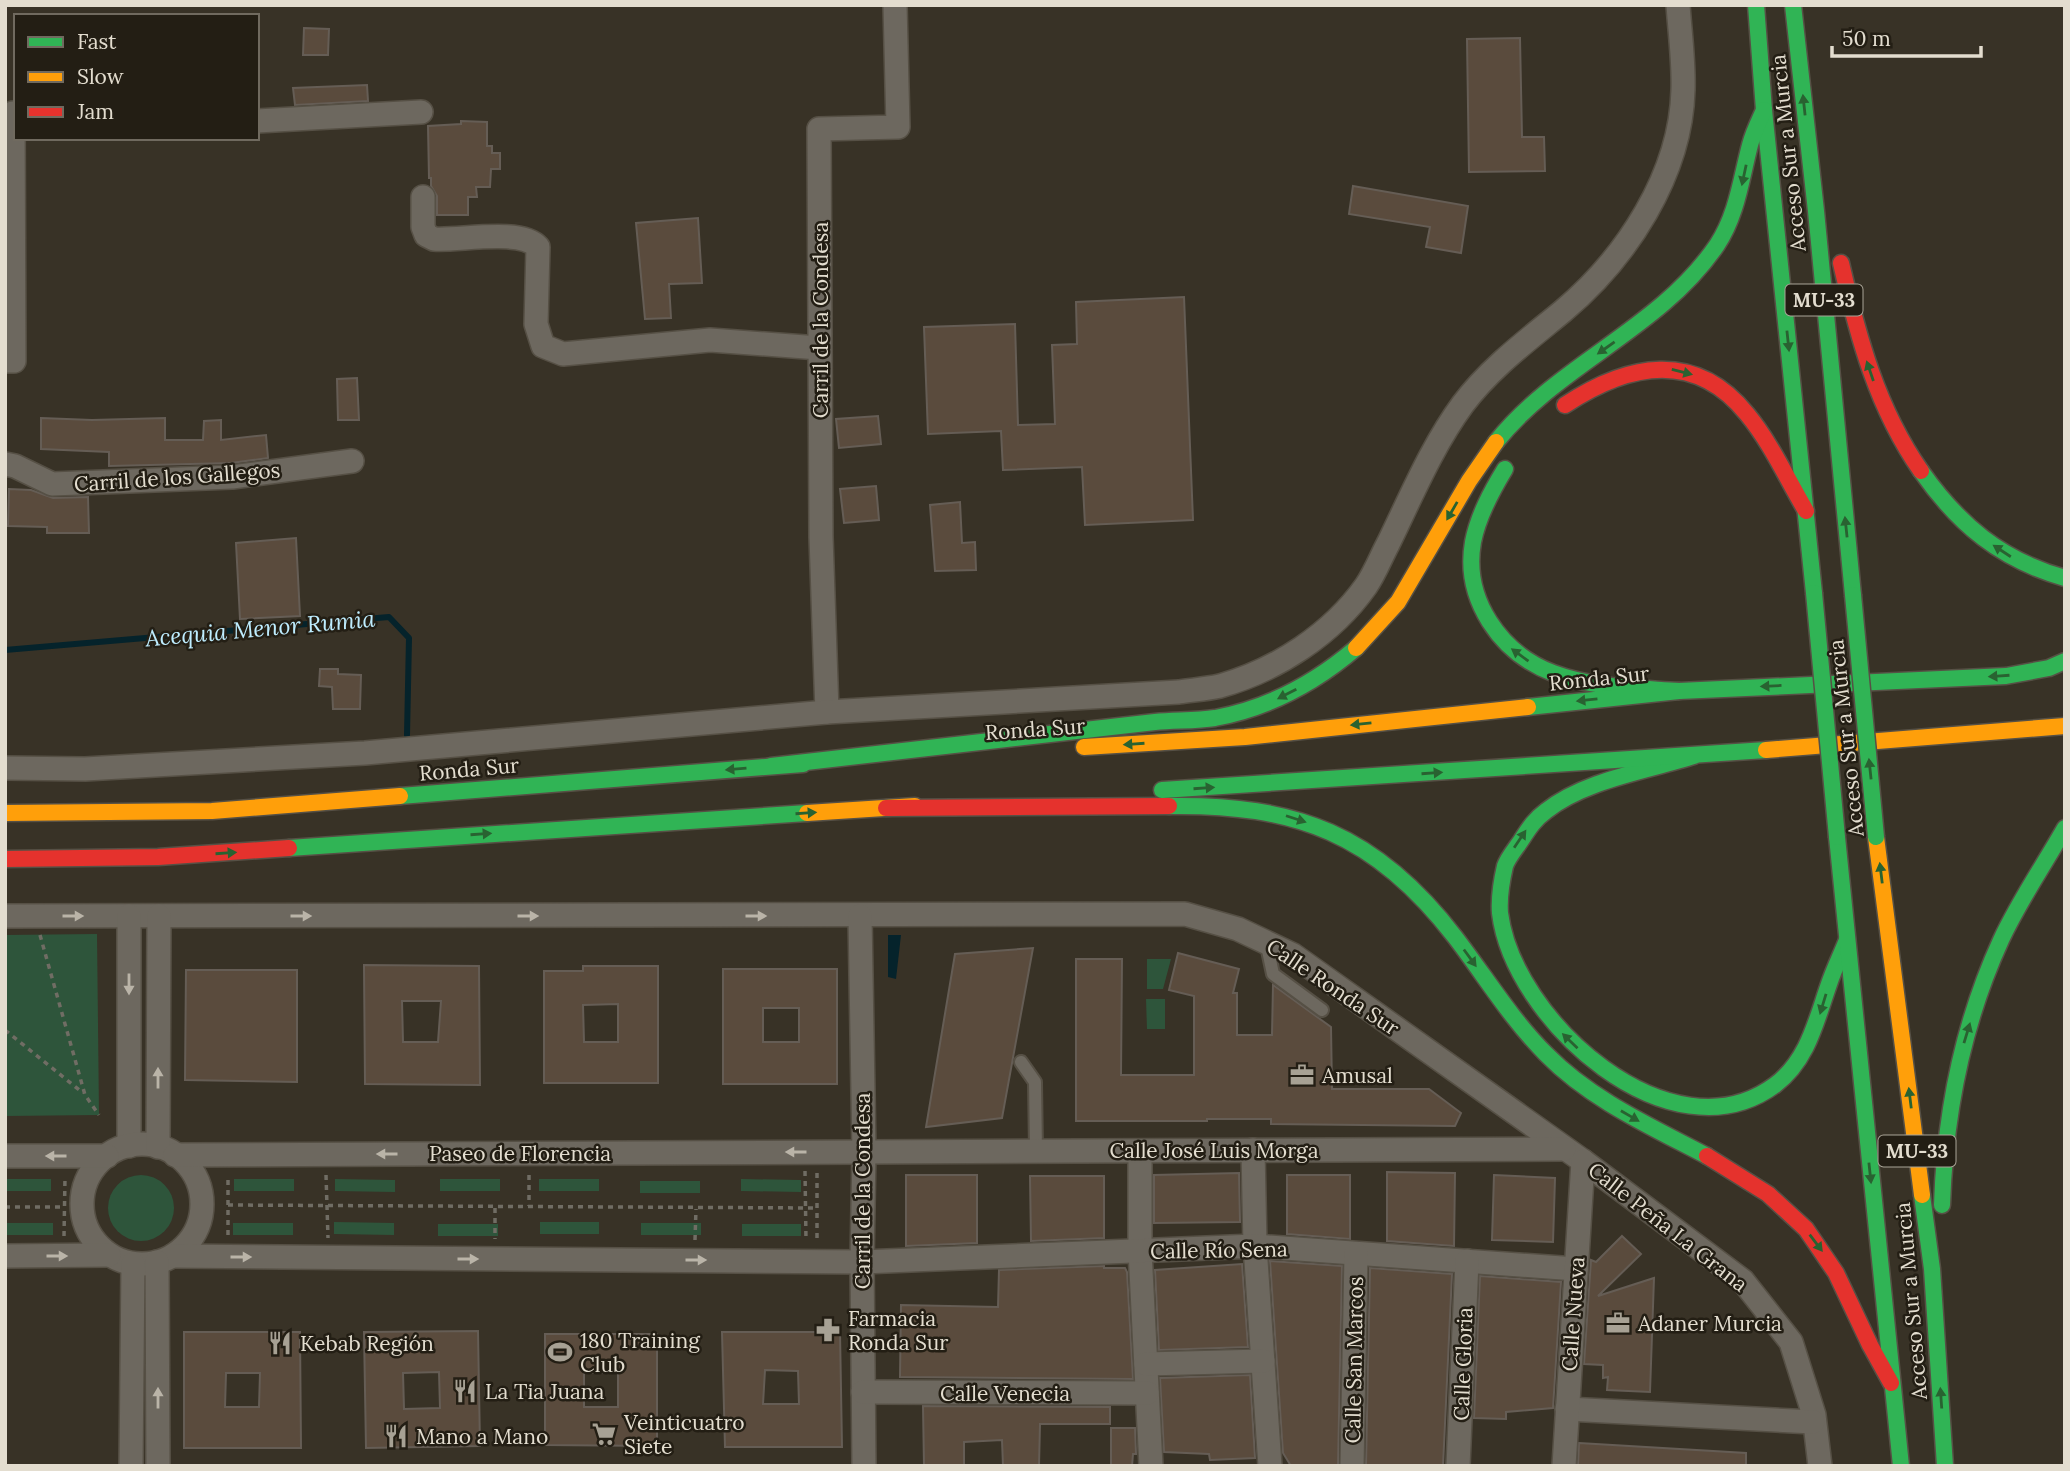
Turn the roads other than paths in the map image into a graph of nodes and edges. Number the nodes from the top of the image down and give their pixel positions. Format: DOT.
graph roads {
  1 [pos="895,5"];
  2 [pos="1678,5"];
  3 [pos="1756,5"];
  4 [pos="1793,5"];
  5 [pos="1763,110"];
  6 [pos="421,112"];
  7 [pos="11,113"];
  8 [pos="259,121"];
  9 [pos="424,197"];
  10 [pos="1816,211"];
  11 [pos="819,348"];
  12 [pos="9,361"];
  13 [pos="1556,412"];
  14 [pos="1516,454"];
  15 [pos="352,461"];
  16 [pos="5,464"];
  17 [pos="1806,511"];
  18 [pos="2065,578"];
  19 [pos="2065,661"];
  20 [pos="1679,691"];
  21 [pos="827,712"];
  22 [pos="2065,726"];
  23 [pos="1694,756"];
  24 [pos="771,766"];
  25 [pos="5,768"];
  26 [pos="886,808"];
  27 [pos="5,813"];
  28 [pos="2065,828"];
  29 [pos="5,859"];
  30 [pos="5,916"];
  31 [pos="129,916"];
  32 [pos="159,916"];
  33 [pos="860,916"];
  34 [pos="1847,940"];
  35 [pos="1266,941"];
  36 [pos="1322,1010"];
  37 [pos="1021,1062"];
  38 [pos="129,1146"];
  39 [pos="1253,1150"];
  40 [pos="167,1151"];
  41 [pos="1035,1151"];
  42 [pos="1140,1151"];
  43 [pos="864,1152"];
  44 [pos="1573,1155"];
  45 [pos="5,1156"];
  46 [pos="107,1156"];
  47 [pos="1255,1246"];
  48 [pos="1140,1251"];
  49 [pos="1356,1254"];
  50 [pos="109,1255"];
  51 [pos="5,1256"];
  52 [pos="165,1259"];
  53 [pos="1467,1261"];
  54 [pos="862,1262"];
  55 [pos="132,1264"];
  56 [pos="1576,1269"];
  57 [pos="1932,1269"];
  58 [pos="1263,1361"];
  59 [pos="1146,1364"];
  60 [pos="1891,1383"];
  61 [pos="863,1392"];
  62 [pos="1147,1394"];
  63 [pos="1567,1409"];
  64 [pos="1813,1422"];
  65 [pos="131,1466"];
  66 [pos="158,1466"];
  67 [pos="864,1466"];
  68 [pos="1151,1466"];
  69 [pos="1269,1466"];
  70 [pos="1352,1466"];
  71 [pos="1458,1466"];
  72 [pos="1564,1466"];
  73 [pos="1820,1466"];
  74 [pos="1901,1466"];
  75 [pos="1945,1466"];
  1 -- 11 [label="street, Carril de la Condesa"];
  2 -- 21 [label="street"];
  3 -- 5 [label="main road, Acceso Sur a Murcia / MU-33"];
  10 -- 4 [label="main road, Acceso Sur a Murcia / MU-33, one-way"];
  5 -- 17 [label="main road, Acceso Sur a Murcia / MU-33, one-way"];
  5 -- 24 [label="main road, one-way"];
  6 -- 8 [label="street"];
  7 -- 12 [label="street"];
  9 -- 11 [label="street"];
  18 -- 10 [label="main road, one-way"];
  57 -- 10 [label="main road, Acceso Sur a Murcia / MU-33, one-way, bridge"];
  11 -- 21 [label="street, Carril de la Condesa"];
  13 -- 17 [label="main road, one-way"];
  20 -- 14 [label="main road, one-way"];
  15 -- 16 [label="street, Carril de los Gallegos"];
  17 -- 34 [label="main road, Acceso Sur a Murcia / MU-33, bridge"];
  19 -- 20 [label="main road, Ronda Sur, one-way"];
  20 -- 24 [label="main road, Ronda Sur, one-way"];
  21 -- 25 [label="street"];
  22 -- 23 [label="main road"];
  26 -- 23 [label="main road, one-way"];
  34 -- 23 [label="main road, one-way"];
  24 -- 27 [label="main road, Ronda Sur, one-way"];
  29 -- 26 [label="main road, one-way"];
  26 -- 60 [label="main road, one-way"];
  57 -- 28 [label="main road, one-way"];
  30 -- 31 [label="street, Calle Ronda Sur, one-way"];
  31 -- 32 [label="street, Calle Ronda Sur"];
  31 -- 38 [label="street, one-way"];
  32 -- 33 [label="street, Calle Ronda Sur, one-way"];
  40 -- 32 [label="street, one-way"];
  33 -- 35 [label="street, Calle Ronda Sur"];
  33 -- 43 [label="street, Carril de la Condesa"];
  34 -- 60 [label="main road, Acceso Sur a Murcia / MU-33, one-way"];
  35 -- 36 [label="lane"];
  35 -- 44 [label="street, Calle Ronda Sur"];
  37 -- 41 [label="lane"];
  38 -- 40 [label="street"];
  38 -- 46 [label="street"];
  39 -- 42 [label="street, Calle José Luis Morga"];
  39 -- 44 [label="street, Calle José Luis Morga"];
  39 -- 47 [label="street"];
  43 -- 40 [label="street, Paseo de Florencia, one-way"];
  40 -- 52 [label="street"];
  41 -- 42 [label="street, Calle José Luis Morga"];
  41 -- 43 [label="street, Calle José Luis Morga"];
  42 -- 48 [label="street"];
  43 -- 54 [label="street, Carril de la Condesa"];
  44 -- 56 [label="street, Calle Nueva"];
  44 -- 64 [label="street, Calle Peña La Grana"];
  46 -- 45 [label="street, one-way"];
  46 -- 50 [label="street"];
  47 -- 48 [label="street, Calle Río Sena"];
  47 -- 49 [label="street, Calle Río Sena"];
  47 -- 58 [label="street"];
  48 -- 54 [label="street, Calle Río Sena"];
  48 -- 59 [label="street"];
  49 -- 53 [label="street, Calle Río Sena"];
  49 -- 70 [label="street, Calle San Marcos"];
  51 -- 50 [label="street, one-way"];
  50 -- 55 [label="street"];
  52 -- 54 [label="street, one-way"];
  52 -- 55 [label="street"];
  66 -- 52 [label="street, one-way"];
  53 -- 56 [label="street, Calle Río Sena"];
  53 -- 71 [label="street, Calle Gloria"];
  54 -- 61 [label="street, Carril de la Condesa"];
  55 -- 65 [label="street"];
  56 -- 63 [label="street, Calle Nueva"];
  75 -- 57 [label="main road, Acceso Sur a Murcia / MU-33, one-way"];
  58 -- 59 [label="street"];
  58 -- 69 [label="street"];
  59 -- 62 [label="street"];
  60 -- 74 [label="main road, Acceso Sur a Murcia / MU-33"];
  61 -- 62 [label="street, Calle Venecia"];
  61 -- 67 [label="street, Carril de la Condesa"];
  62 -- 68 [label="street"];
  63 -- 64 [label="street"];
  63 -- 72 [label="street, Calle Nueva"];
  64 -- 73 [label="street, Calle Peña La Grana"];
}
